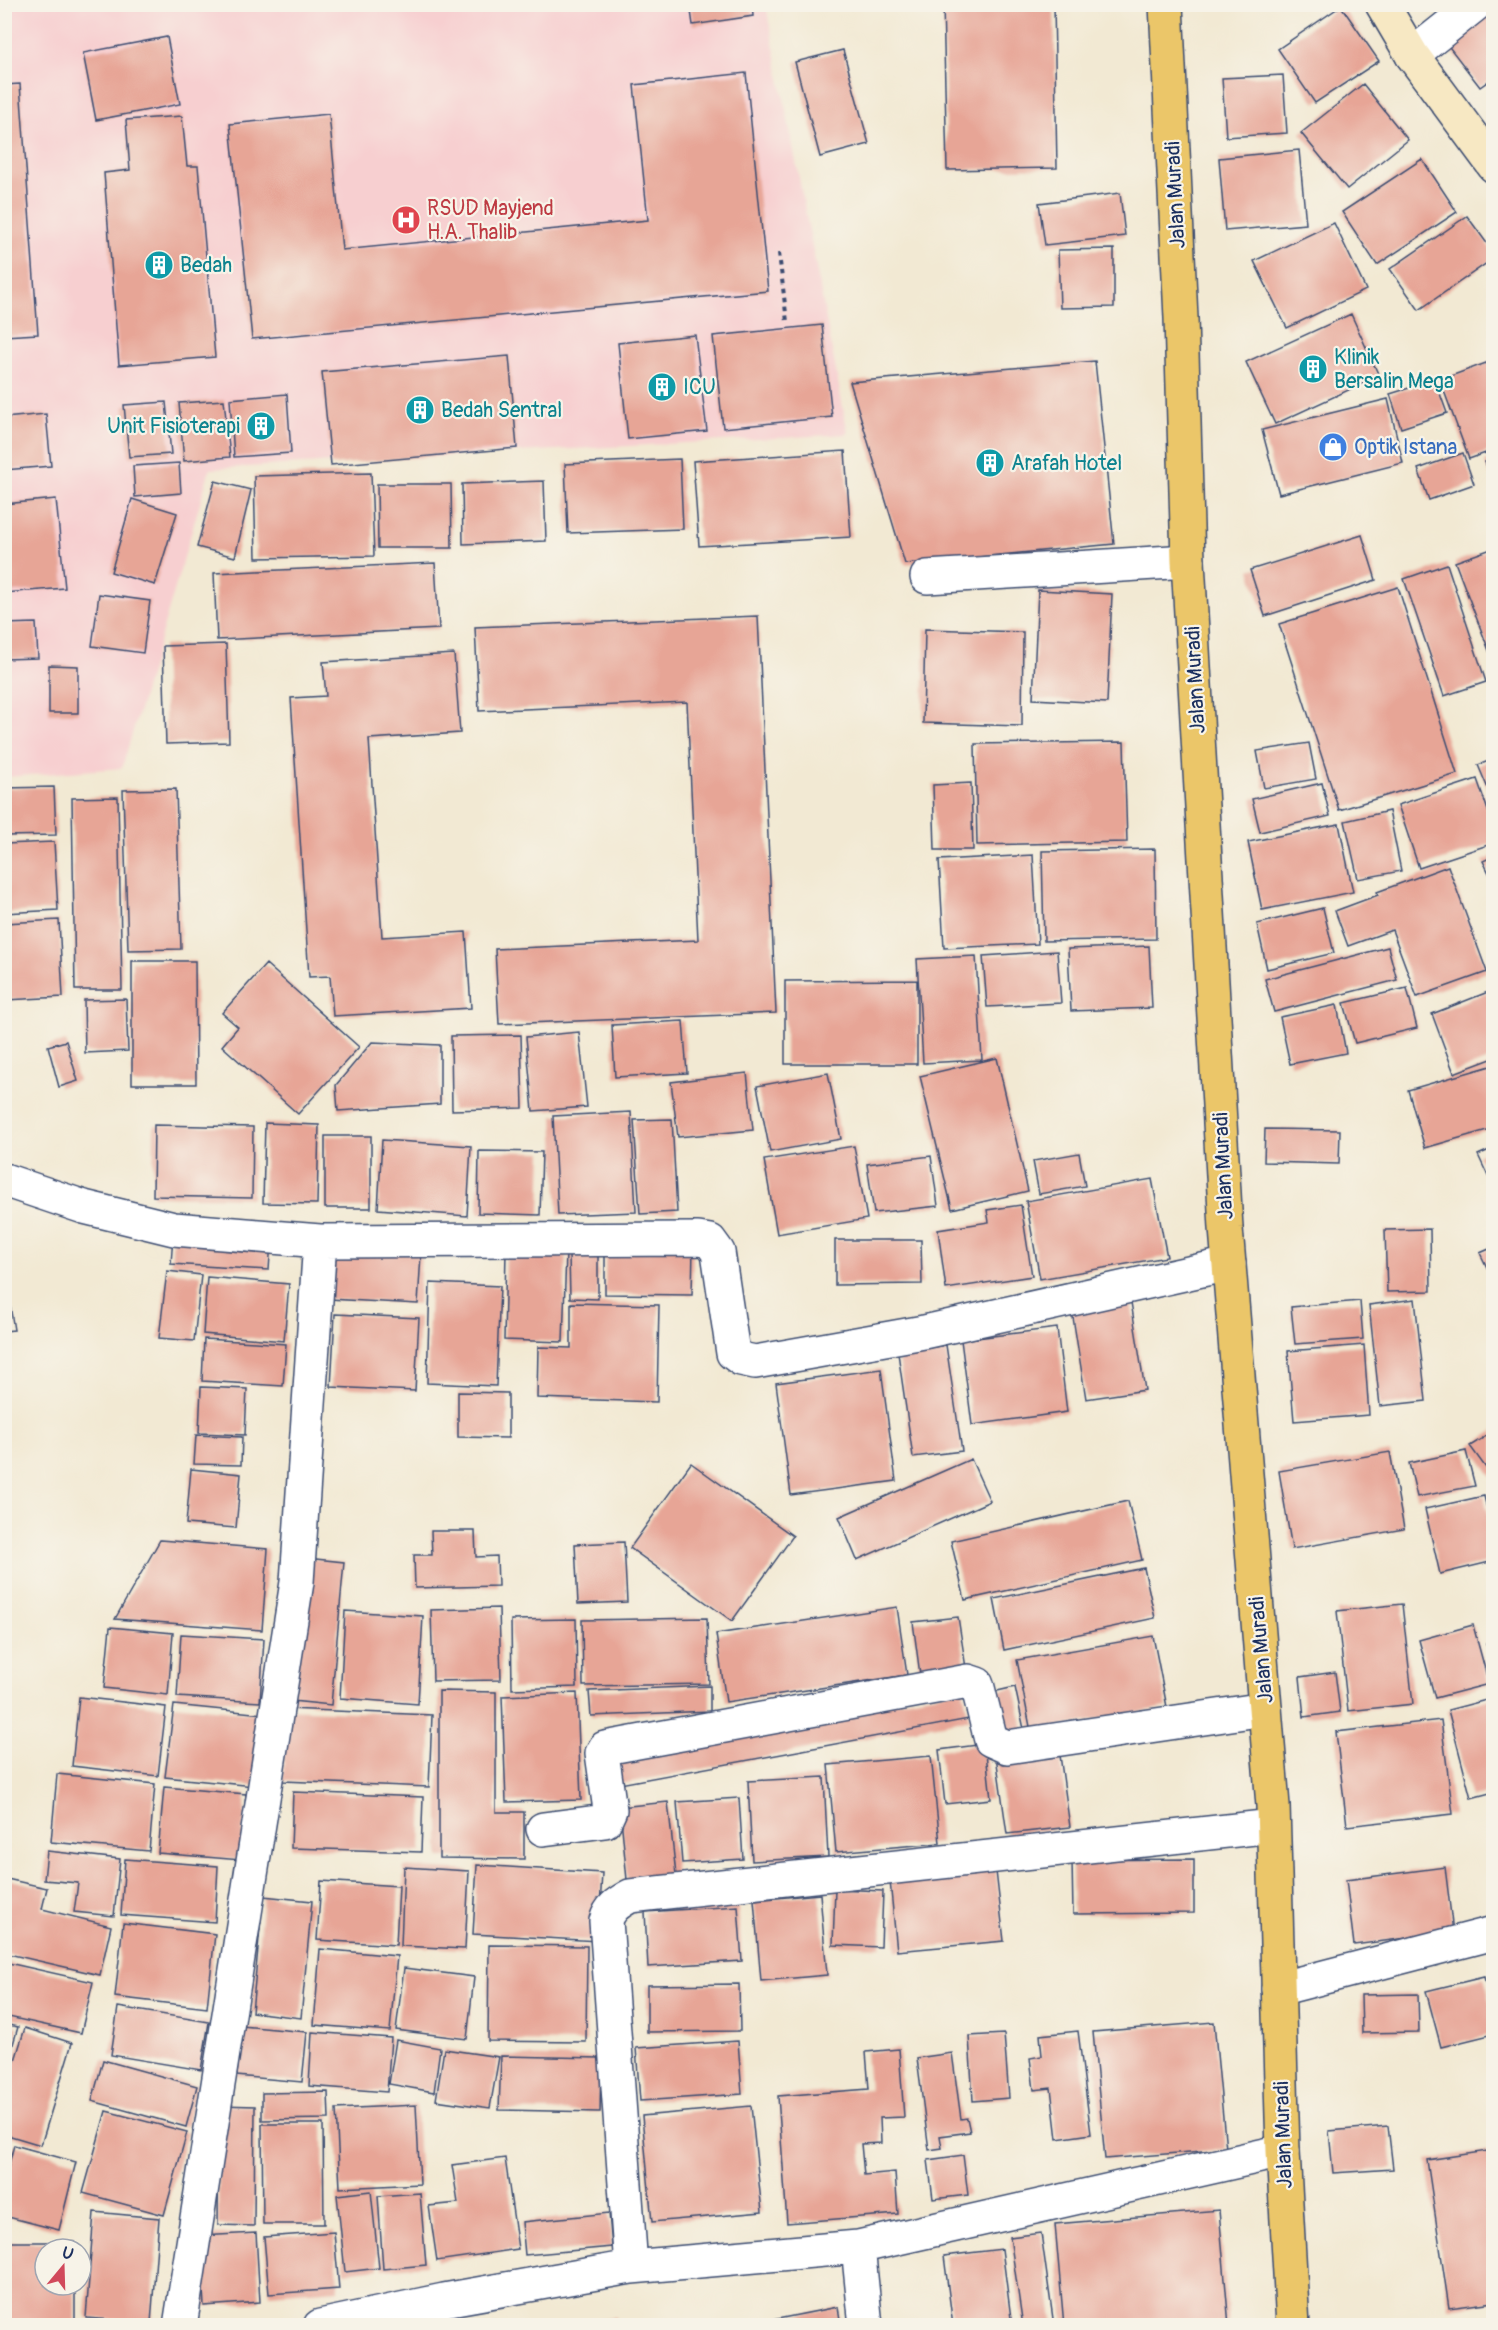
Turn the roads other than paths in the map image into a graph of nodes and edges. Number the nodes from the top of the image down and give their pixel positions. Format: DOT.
graph roads {
  1 [pos="1166,4"];
  2 [pos="1382,4"];
  3 [pos="1476,4"];
  4 [pos="1412,55"];
  5 [pos="1494,166"];
  6 [pos="1188,561"];
  7 [pos="927,577"];
  8 [pos="4,1180"];
  9 [pos="320,1240"];
  10 [pos="1229,1264"];
  11 [pos="1265,1708"];
  12 [pos="1274,1826"];
  13 [pos="543,1829"];
  14 [pos="1494,1933"];
  15 [pos="1278,1989"];
  16 [pos="1283,2151"];
  17 [pos="858,2247"];
  18 [pos="631,2267"];
  19 [pos="180,2325"];
  20 [pos="321,2325"];
  21 [pos="866,2325"];
  22 [pos="1293,2325"];
  1 -- 6 [label="highway, Jalan Muradi"];
  2 -- 4 [label="main road"];
  3 -- 4 [label="street"];
  4 -- 5 [label="main road"];
  6 -- 7 [label="street"];
  6 -- 10 [label="highway, Jalan Muradi"];
  8 -- 9 [label="street"];
  9 -- 10 [label="street"];
  9 -- 19 [label="street"];
  10 -- 11 [label="highway, Jalan Muradi"];
  11 -- 12 [label="highway, Jalan Muradi"];
  11 -- 13 [label="street"];
  12 -- 15 [label="highway, Jalan Muradi"];
  12 -- 18 [label="street"];
  14 -- 15 [label="street"];
  15 -- 16 [label="highway, Jalan Muradi"];
  16 -- 17 [label="street"];
  16 -- 22 [label="highway, Jalan Muradi"];
  17 -- 18 [label="street"];
  17 -- 21 [label="street"];
  18 -- 20 [label="street"];
}
